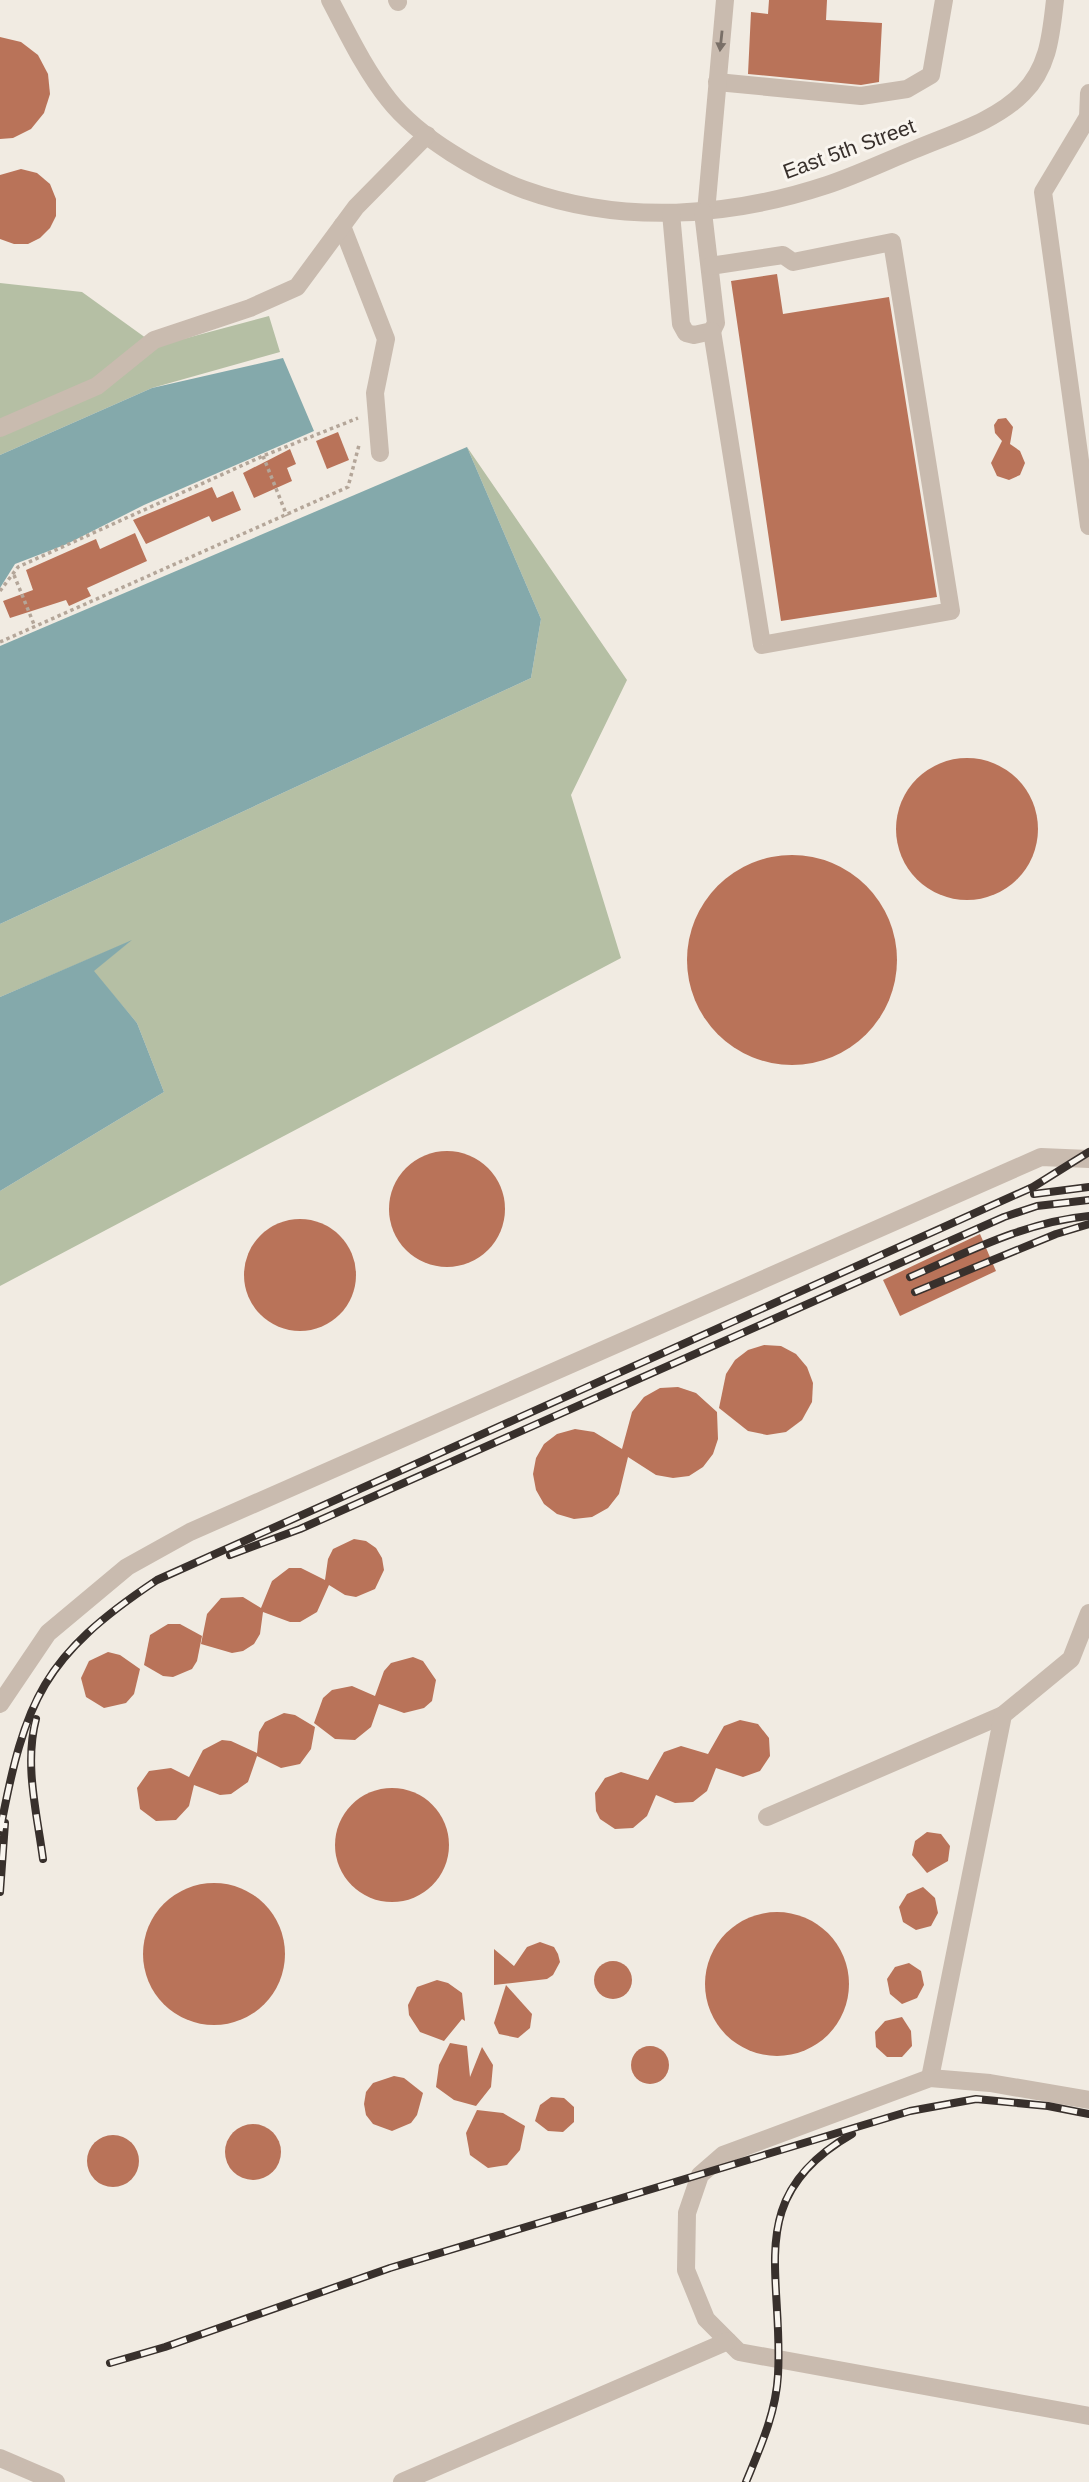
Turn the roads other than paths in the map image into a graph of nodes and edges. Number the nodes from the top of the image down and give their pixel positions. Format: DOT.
graph roads {
  1 [pos="330,0"];
  2 [pos="725,0"];
  3 [pos="944,0"];
  4 [pos="1055,0"];
  5 [pos="717,82"];
  6 [pos="1089,93"];
  7 [pos="427,135"];
  8 [pos="704,212"];
  9 [pos="671,213"];
  10 [pos="342,226"];
  11 [pos="709,267"];
  12 [pos="712,331"];
  13 [pos="0,428"];
  14 [pos="379,444"];
  15 [pos="1089,526"];
  16 [pos="1089,1159"];
  17 [pos="1089,1612"];
  18 [pos="0,1704"];
  19 [pos="1003,1715"];
  20 [pos="767,1817"];
  21 [pos="930,2078"];
  22 [pos="1089,2100"];
  23 [pos="728,2341"];
  24 [pos="1089,2416"];
  25 [pos="0,2458"];
  26 [pos="56,2482"];
  27 [pos="402,2482"];
  1 -- 7 [label="street, East 5th Street"];
  2 -- 5 [label="street, one-way"];
  3 -- 5 [label="street"];
  4 -- 8 [label="street, East 5th Street"];
  5 -- 8 [label="street"];
  6 -- 15 [label="street"];
  7 -- 9 [label="street, East 5th Street"];
  7 -- 10 [label="street"];
  8 -- 9 [label="street, East 5th Street"];
  8 -- 11 [label="street"];
  9 -- 12 [label="street"];
  10 -- 13 [label="street"];
  10 -- 14 [label="street"];
  11 -- 12 [label="street"];
  11 -- 12 [label="street"];
  16 -- 18 [label="street"];
  17 -- 19 [label="street"];
  19 -- 20 [label="street"];
  19 -- 21 [label="street"];
  21 -- 22 [label="street"];
  21 -- 23 [label="street"];
  23 -- 24 [label="street"];
  23 -- 27 [label="street"];
  25 -- 26 [label="street"];
}
